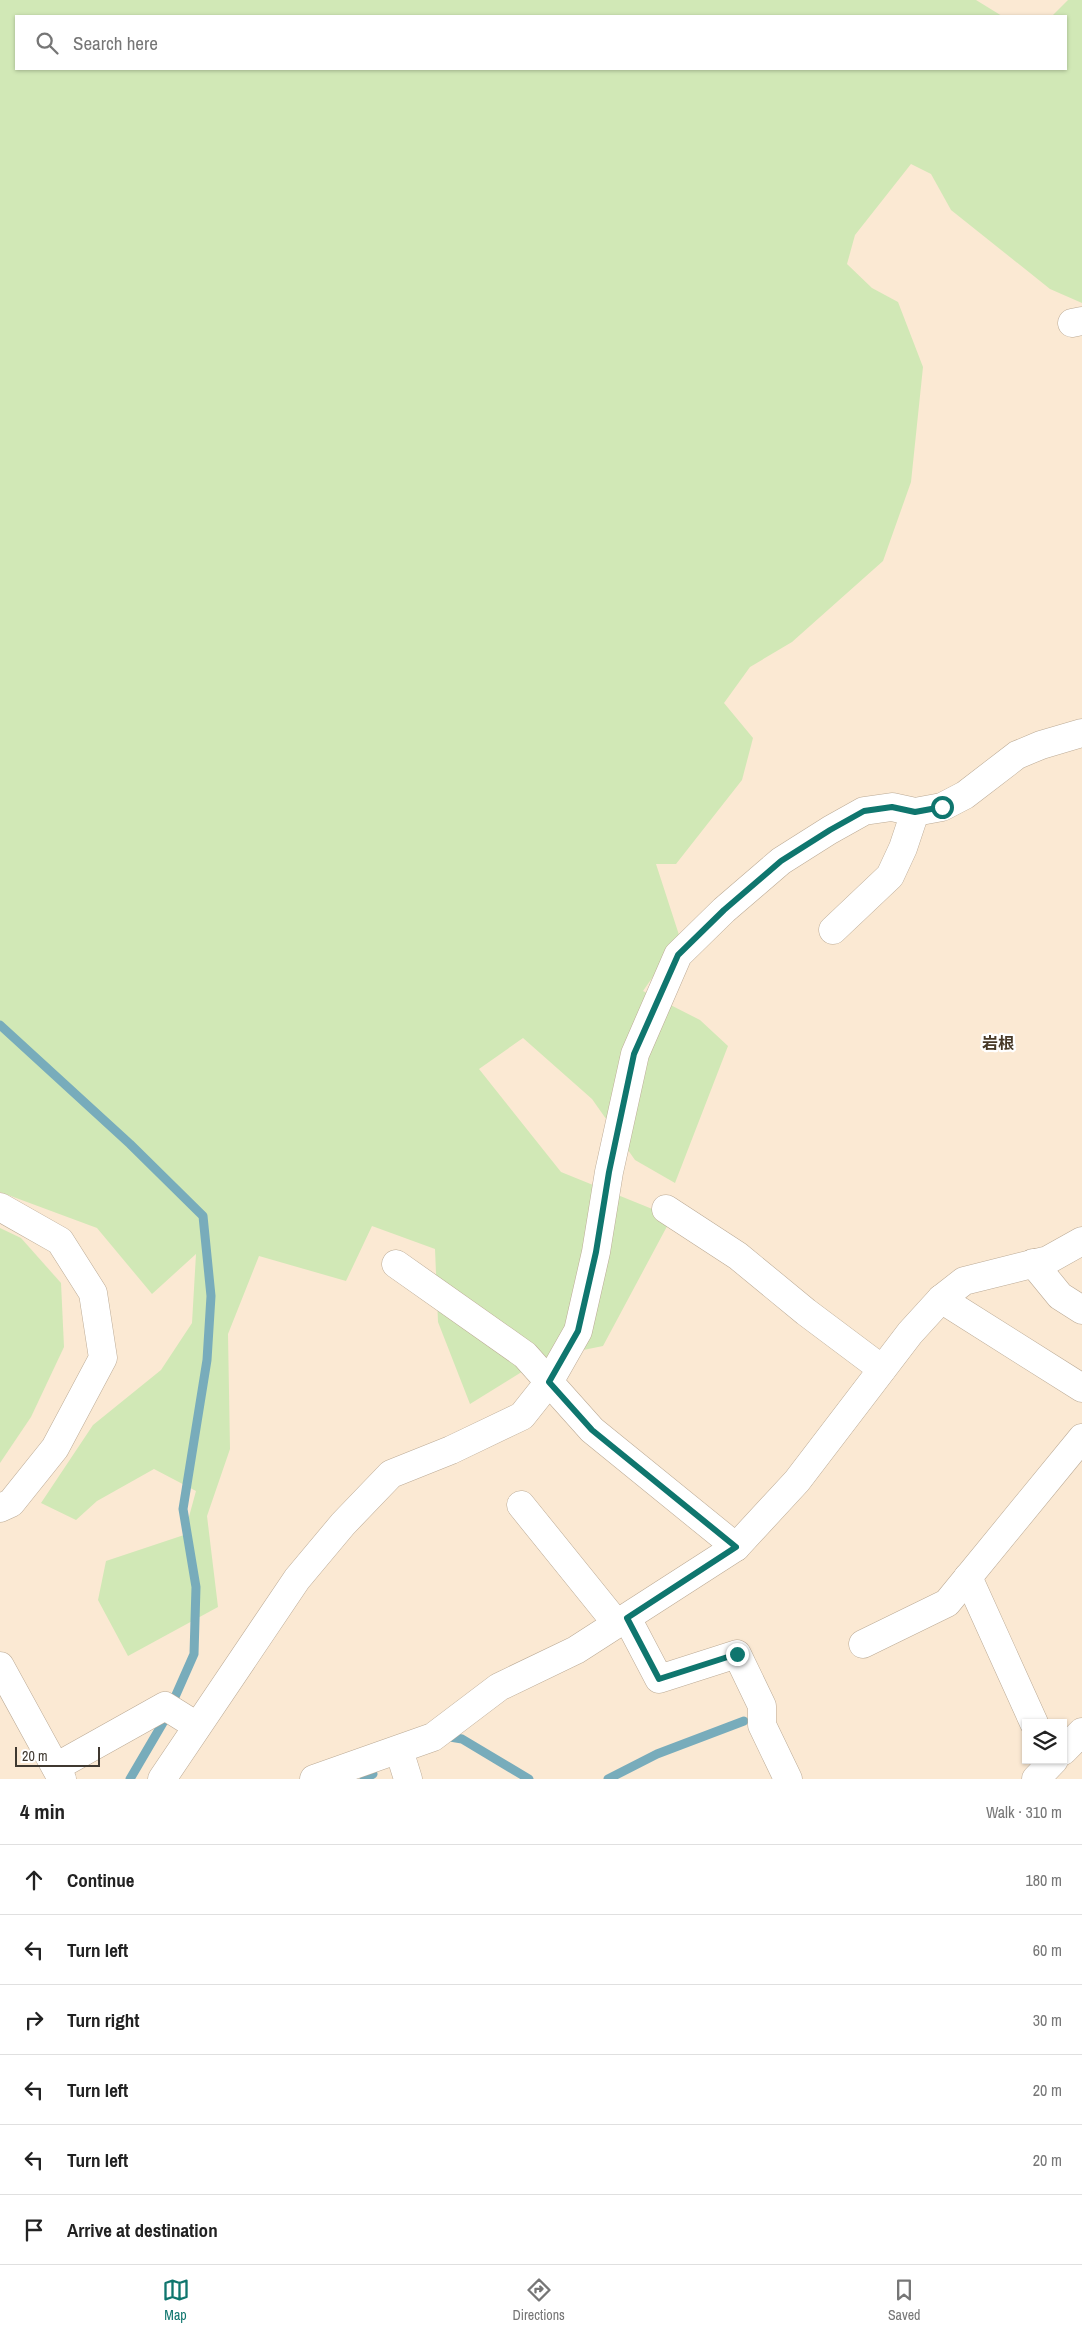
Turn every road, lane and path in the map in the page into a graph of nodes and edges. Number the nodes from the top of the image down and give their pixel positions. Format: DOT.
graph roads {
  1 [pos="1082,733"];
  2 [pos="915,812"];
  3 [pos="833,930"];
  4 [pos="0,1207"];
  5 [pos="666,1209"];
  6 [pos="1082,1241"];
  7 [pos="1033,1263"];
  8 [pos="396,1264"];
  9 [pos="941,1299"];
  10 [pos="1082,1310"];
  11 [pos="882,1369"];
  12 [pos="549,1382"];
  13 [pos="1082,1388"];
  14 [pos="1082,1438"];
  15 [pos="521,1505"];
  16 [pos="0,1508"];
  17 [pos="736,1547"];
  18 [pos="968,1577"];
  19 [pos="622,1621"];
  20 [pos="863,1644"];
  21 [pos="0,1666"];
  22 [pos="1032,1719"];
  23 [pos="197,1726"];
  24 [pos="1082,1732"];
  25 [pos="1067,1747"];
  26 [pos="399,1750"];
  27 [pos="59,1773"];
  28 [pos="162,1779"];
  29 [pos="314,1779"];
  30 [pos="408,1779"];
  31 [pos="788,1779"];
  1 -- 2 [label="street"];
  2 -- 3 [label="street"];
  2 -- 12 [label="street"];
  4 -- 16 [label="street"];
  5 -- 11 [label="street"];
  6 -- 7 [label="street"];
  7 -- 9 [label="street"];
  7 -- 10 [label="street"];
  8 -- 12 [label="street"];
  9 -- 11 [label="street"];
  9 -- 13 [label="street"];
  11 -- 17 [label="street"];
  12 -- 17 [label="street"];
  12 -- 23 [label="street"];
  14 -- 18 [label="street"];
  15 -- 19 [label="street"];
  17 -- 19 [label="street"];
  18 -- 20 [label="street"];
  18 -- 22 [label="street"];
  19 -- 26 [label="street"];
  19 -- 31 [label="street"];
  21 -- 27 [label="street"];
  23 -- 27 [label="street"];
  23 -- 28 [label="street"];
  24 -- 25 [label="street"];
  26 -- 29 [label="street"];
  26 -- 30 [label="street"];
}
